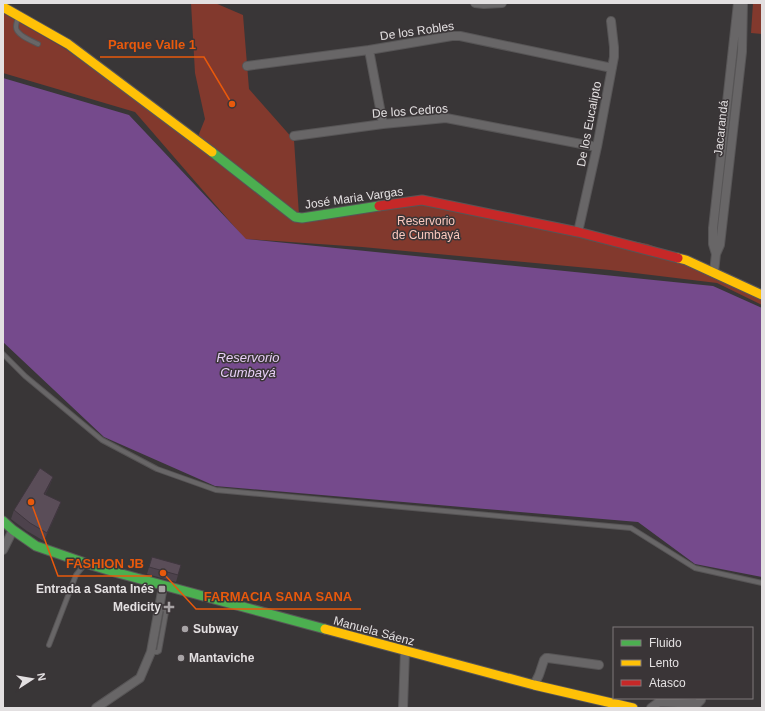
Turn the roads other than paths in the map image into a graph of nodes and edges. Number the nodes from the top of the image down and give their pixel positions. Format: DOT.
graph roads {
  1 [pos="475,3"];
  2 [pos="502,3"];
  3 [pos="738,3"];
  4 [pos="743,3"];
  5 [pos="484,4"];
  6 [pos="3,7"];
  7 [pos="19,15"];
  8 [pos="612,21"];
  9 [pos="38,44"];
  10 [pos="369,50"];
  11 [pos="247,66"];
  12 [pos="612,68"];
  13 [pos="383,124"];
  14 [pos="294,136"];
  15 [pos="727,144"];
  16 [pos="597,147"];
  17 [pos="578,232"];
  18 [pos="714,272"];
  19 [pos="762,294"];
  20 [pos="3,354"];
  21 [pos="3,521"];
  22 [pos="13,530"];
  23 [pos="3,550"];
  24 [pos="85,564"];
  25 [pos="762,583"];
  26 [pos="163,586"];
  27 [pos="49,645"];
  28 [pos="405,651"];
  29 [pos="599,665"];
  30 [pos="534,685"];
  31 [pos="701,699"];
  32 [pos="96,708"];
  33 [pos="403,708"];
  34 [pos="633,708"];
  35 [pos="651,708"];
  1 -- 5 [label="street"];
  2 -- 5 [label="street"];
  3 -- 15 [label="street, Jacarandá"];
  4 -- 15 [label="street, Jacarandá"];
  6 -- 7 [label="street, José Maria Vargas"];
  7 -- 9 [label="lane"];
  7 -- 17 [label="street, José Maria Vargas"];
  8 -- 12 [label="street, De los Eucalipto"];
  10 -- 11 [label="street, De los Robles"];
  10 -- 12 [label="street, De los Robles"];
  10 -- 13 [label="street"];
  12 -- 16 [label="street, De los Eucalipto"];
  13 -- 14 [label="street, De los Cedros"];
  13 -- 16 [label="street, De los Cedros"];
  15 -- 18 [label="street, Jacarandá"];
  16 -- 17 [label="street, De los Eucalipto"];
  17 -- 18 [label="street, José Maria Vargas"];
  18 -- 19 [label="street, José Maria Vargas"];
  20 -- 25 [label="lane"];
  21 -- 22 [label="street, Manuela Sáenz"];
  22 -- 23 [label="street"];
  22 -- 24 [label="street, Manuela Sáenz"];
  24 -- 26 [label="street, Manuela Sáenz"];
  24 -- 27 [label="lane"];
  26 -- 28 [label="street, Manuela Sáenz"];
  26 -- 32 [label="street"];
  28 -- 30 [label="street, Manuela Sáenz"];
  28 -- 33 [label="street"];
  29 -- 30 [label="street"];
  30 -- 34 [label="street, Manuela Sáenz"];
  31 -- 35 [label="street"];
}
